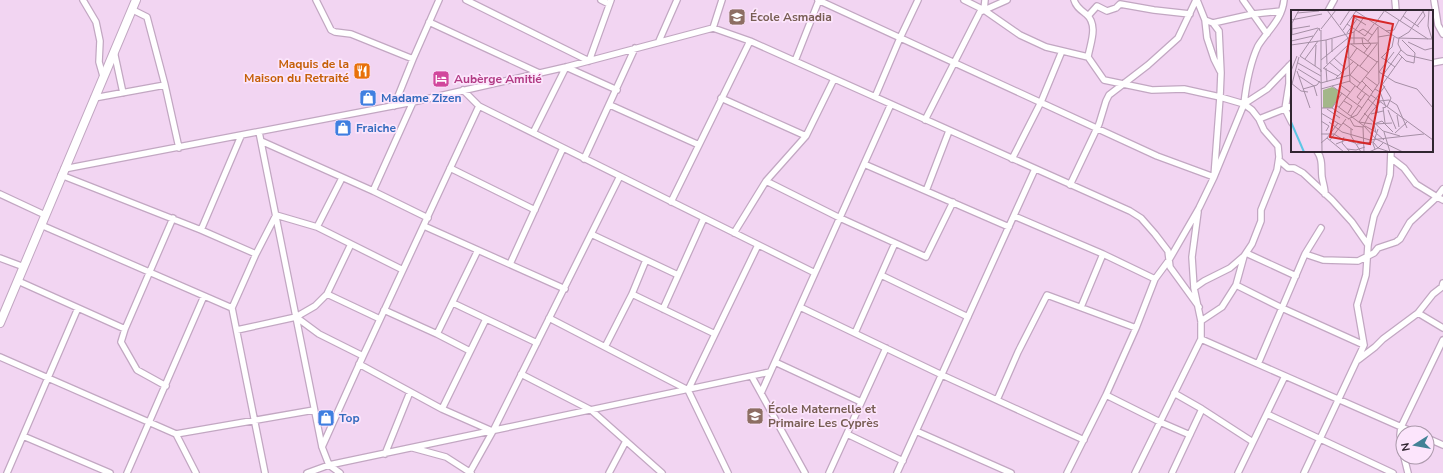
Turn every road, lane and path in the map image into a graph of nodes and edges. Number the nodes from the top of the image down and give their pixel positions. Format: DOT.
graph roads {
  1 [pos="83,0"];
  2 [pos="136,0"];
  3 [pos="316,0"];
  4 [pos="439,0"];
  5 [pos="466,0"];
  6 [pos="601,0"];
  7 [pos="677,0"];
  8 [pos="722,0"];
  9 [pos="819,0"];
  10 [pos="918,0"];
  11 [pos="964,0"];
  12 [pos="985,0"];
  13 [pos="1007,0"];
  14 [pos="1074,0"];
  15 [pos="1196,0"];
  16 [pos="1243,0"];
  17 [pos="1284,0"];
  18 [pos="1334,0"];
  19 [pos="1395,0"];
  20 [pos="1434,0"];
  21 [pos="610,2"];
  22 [pos="133,10"];
  23 [pos="984,10"];
  24 [pos="1329,10"];
  25 [pos="1396,10"];
  26 [pos="1281,11"];
  27 [pos="1190,14"];
  28 [pos="1253,14"];
  29 [pos="1088,16"];
  30 [pos="1205,20"];
  31 [pos="429,22"];
  32 [pos="1213,23"];
  33 [pos="713,28"];
  34 [pos="1267,34"];
  35 [pos="1443,34"];
  36 [pos="900,38"];
  37 [pos="659,41"];
  38 [pos="750,41"];
  39 [pos="635,48"];
  40 [pos="114,51"];
  41 [pos="1062,51"];
  42 [pos="1088,58"];
  43 [pos="413,59"];
  44 [pos="589,61"];
  45 [pos="795,61"];
  46 [pos="1443,61"];
  47 [pos="954,62"];
  48 [pos="1291,64"];
  49 [pos="1433,64"];
  50 [pos="566,67"];
  51 [pos="540,73"];
  52 [pos="1221,73"];
  53 [pos="103,76"];
  54 [pos="834,79"];
  55 [pos="1122,84"];
  56 [pos="165,85"];
  57 [pos="463,90"];
  58 [pos="617,90"];
  59 [pos="123,93"];
  60 [pos="875,97"];
  61 [pos="1220,97"];
  62 [pos="94,98"];
  63 [pos="721,98"];
  64 [pos="413,102"];
  65 [pos="1041,102"];
  66 [pos="891,104"];
  67 [pos="1244,104"];
  68 [pos="610,105"];
  69 [pos="394,106"];
  70 [pos="479,106"];
  71 [pos="1291,106"];
  72 [pos="1285,109"];
  73 [pos="1259,119"];
  74 [pos="925,120"];
  75 [pos="1291,121"];
  76 [pos="1096,127"];
  77 [pos="949,131"];
  78 [pos="259,132"];
  79 [pos="533,133"];
  80 [pos="241,136"];
  81 [pos="806,136"];
  82 [pos="261,141"];
  83 [pos="699,145"];
  84 [pos="179,148"];
  85 [pos="563,148"];
  86 [pos="1318,152"];
  87 [pos="1391,152"];
  88 [pos="1391,158"];
  89 [pos="584,159"];
  90 [pos="1012,159"];
  91 [pos="1279,160"];
  92 [pos="864,164"];
  93 [pos="450,168"];
  94 [pos="1035,169"];
  95 [pos="63,172"];
  96 [pos="620,176"];
  97 [pos="1214,177"];
  98 [pos="342,178"];
  99 [pos="766,181"];
  100 [pos="1070,185"];
  101 [pos="1443,189"];
  102 [pos="926,191"];
  103 [pos="373,192"];
  104 [pos="0,194"];
  105 [pos="1325,194"];
  106 [pos="1437,198"];
  107 [pos="1443,200"];
  108 [pos="671,202"];
  109 [pos="953,202"];
  110 [pos="1199,208"];
  111 [pos="535,210"];
  112 [pos="45,215"];
  113 [pos="276,216"];
  114 [pos="1014,216"];
  115 [pos="173,218"];
  116 [pos="428,218"];
  117 [pos="704,218"];
  118 [pos="840,218"];
  119 [pos="41,225"];
  120 [pos="424,226"];
  121 [pos="1009,227"];
  122 [pos="317,228"];
  123 [pos="1321,228"];
  124 [pos="201,230"];
  125 [pos="734,233"];
  126 [pos="591,234"];
  127 [pos="895,243"];
  128 [pos="351,244"];
  129 [pos="758,245"];
  130 [pos="1368,246"];
  131 [pos="478,250"];
  132 [pos="256,254"];
  133 [pos="1103,254"];
  134 [pos="1305,254"];
  135 [pos="1245,255"];
  136 [pos="1368,256"];
  137 [pos="0,258"];
  138 [pos="646,260"];
  139 [pos="1169,260"];
  140 [pos="510,264"];
  141 [pos="24,268"];
  142 [pos="403,270"];
  143 [pos="149,272"];
  144 [pos="815,273"];
  145 [pos="678,275"];
  146 [pos="881,276"];
  147 [pos="1296,276"];
  148 [pos="1155,279"];
  149 [pos="18,281"];
  150 [pos="1443,283"];
  151 [pos="1236,285"];
  152 [pos="1194,288"];
  153 [pos="565,289"];
  154 [pos="327,294"];
  155 [pos="632,294"];
  156 [pos="204,296"];
  157 [pos="452,303"];
  158 [pos="800,307"];
  159 [pos="1080,307"];
  160 [pos="1199,307"];
  161 [pos="78,308"];
  162 [pos="232,308"];
  163 [pos="1282,308"];
  164 [pos="663,309"];
  165 [pos="384,310"];
  166 [pos="1418,313"];
  167 [pos="296,317"];
  168 [pos="968,317"];
  169 [pos="549,318"];
  170 [pos="486,319"];
  171 [pos="380,320"];
  172 [pos="1201,321"];
  173 [pos="0,323"];
  174 [pos="1136,328"];
  175 [pos="1443,328"];
  176 [pos="125,329"];
  177 [pos="237,330"];
  178 [pos="855,333"];
  179 [pos="438,334"];
  180 [pos="715,334"];
  181 [pos="1201,338"];
  182 [pos="1443,340"];
  183 [pos="537,342"];
  184 [pos="1364,345"];
  185 [pos="605,347"];
  186 [pos="886,348"];
  187 [pos="470,351"];
  188 [pos="363,356"];
  189 [pos="0,357"];
  190 [pos="1357,360"];
  191 [pos="774,362"];
  192 [pos="360,364"];
  193 [pos="1258,364"];
  194 [pos="770,372"];
  195 [pos="522,374"];
  196 [pos="942,375"];
  197 [pos="1285,376"];
  198 [pos="752,377"];
  199 [pos="48,378"];
  200 [pos="166,386"];
  201 [pos="688,390"];
  202 [pos="410,392"];
  203 [pos="761,393"];
  204 [pos="1106,394"];
  205 [pos="1174,394"];
  206 [pos="1339,399"];
  207 [pos="997,400"];
  208 [pos="861,402"];
  209 [pos="442,409"];
  210 [pos="1202,409"];
  211 [pos="314,410"];
  212 [pos="591,410"];
  213 [pos="1267,414"];
  214 [pos="254,420"];
  215 [pos="149,422"];
  216 [pos="1160,422"];
  217 [pos="1397,425"];
  218 [pos="1402,425"];
  219 [pos="493,431"];
  220 [pos="916,431"];
  221 [pos="176,434"];
  222 [pos="847,434"];
  223 [pos="1190,435"];
  224 [pos="24,436"];
  225 [pos="1320,439"];
  226 [pos="1084,440"];
  227 [pos="626,441"];
  228 [pos="1253,442"];
  229 [pos="322,447"];
  230 [pos="413,448"];
  231 [pos="386,454"];
  232 [pos="903,461"];
  233 [pos="329,465"];
  234 [pos="7,473"];
  235 [pos="110,473"];
  236 [pos="127,473"];
  237 [pos="196,473"];
  238 [pos="265,473"];
  239 [pos="307,473"];
  240 [pos="340,473"];
  241 [pos="470,473"];
  242 [pos="609,473"];
  243 [pos="662,473"];
  244 [pos="728,473"];
  245 [pos="804,473"];
  246 [pos="829,473"];
  247 [pos="898,473"];
  248 [pos="1011,473"];
  249 [pos="1067,473"];
  250 [pos="1135,473"];
  251 [pos="1172,473"];
  252 [pos="1238,473"];
  253 [pos="1304,473"];
  254 [pos="1393,473"];
  1 -- 53 [label="street"];
  2 -- 22 [label="street"];
  3 -- 43 [label="street"];
  4 -- 31 [label="street"];
  5 -- 44 [label="street"];
  6 -- 21 [label="street"];
  7 -- 37 [label="street"];
  8 -- 33 [label="street"];
  9 -- 36 [label="street"];
  9 -- 45 [label="street"];
  10 -- 36 [label="street"];
  11 -- 23 [label="street"];
  12 -- 23 [label="street"];
  13 -- 23 [label="street"];
  14 -- 29 [label="street"];
  15 -- 27 [label="street"];
  15 -- 30 [label="street"];
  16 -- 28 [label="street"];
  17 -- 26 [label="street"];
  18 -- 24 [label="street"];
  19 -- 25 [label="street"];
  20 -- 35 [label="street"];
  21 -- 44 [label="street"];
  22 -- 40 [label="street"];
  22 -- 56 [label="street"];
  23 -- 41 [label="street"];
  23 -- 47 [label="street"];
  26 -- 28 [label="street"];
  26 -- 34 [label="street"];
  27 -- 29 [label="street"];
  27 -- 55 [label="street"];
  28 -- 32 [label="street"];
  28 -- 34 [label="street"];
  29 -- 42 [label="street"];
  30 -- 32 [label="street"];
  30 -- 52 [label="street"];
  31 -- 43 [label="street"];
  31 -- 51 [label="street"];
  32 -- 52 [label="street"];
  33 -- 37 [label="street"];
  33 -- 38 [label="street"];
  34 -- 67 [label="street"];
  36 -- 47 [label="street"];
  36 -- 60 [label="street"];
  37 -- 39 [label="street"];
  38 -- 45 [label="street"];
  38 -- 63 [label="street"];
  39 -- 44 [label="street"];
  39 -- 58 [label="street"];
  40 -- 53 [label="street"];
  40 -- 59 [label="street"];
  41 -- 42 [label="street"];
  41 -- 65 [label="street"];
  42 -- 55 [label="street"];
  43 -- 69 [label="street"];
  44 -- 50 [label="street"];
  45 -- 54 [label="street"];
  46 -- 49 [label="street"];
  47 -- 65 [label="street"];
  47 -- 74 [label="street"];
  48 -- 67 [label="street"];
  48 -- 72 [label="street"];
  50 -- 51 [label="street"];
  50 -- 58 [label="street"];
  50 -- 79 [label="street"];
  51 -- 57 [label="street"];
  52 -- 61 [label="street"];
  53 -- 62 [label="street"];
  54 -- 60 [label="street"];
  54 -- 81 [label="street"];
  55 -- 61 [label="street"];
  55 -- 76 [label="street"];
  56 -- 59 [label="street"];
  56 -- 84 [label="street"];
  57 -- 64 [label="street"];
  57 -- 70 [label="street"];
  58 -- 68 [label="street"];
  59 -- 62 [label="street"];
  60 -- 66 [label="street"];
  61 -- 67 [label="street"];
  61 -- 97 [label="street"];
  62 -- 95 [label="street"];
  63 -- 81 [label="street"];
  63 -- 83 [label="street"];
  64 -- 69 [label="street"];
  64 -- 103 [label="street"];
  65 -- 76 [label="street"];
  65 -- 90 [label="street"];
  66 -- 74 [label="street"];
  66 -- 92 [label="street"];
  67 -- 73 [label="street"];
  67 -- 97 [label="street"];
  68 -- 83 [label="street"];
  68 -- 89 [label="street"];
  69 -- 78 [label="street"];
  70 -- 79 [label="street"];
  70 -- 93 [label="street"];
  71 -- 72 [label="street"];
  72 -- 73 [label="street"];
  72 -- 75 [label="street"];
  73 -- 91 [label="street"];
  74 -- 77 [label="street"];
  76 -- 97 [label="street"];
  76 -- 100 [label="street"];
  77 -- 90 [label="street"];
  77 -- 102 [label="street"];
  78 -- 80 [label="street"];
  78 -- 82 [label="street"];
  79 -- 85 [label="street"];
  80 -- 84 [label="street"];
  80 -- 124 [label="street"];
  81 -- 99 [label="street"];
  82 -- 98 [label="street"];
  82 -- 113 [label="street"];
  83 -- 108 [label="street"];
  84 -- 95 [label="street"];
  85 -- 89 [label="street"];
  85 -- 111 [label="street"];
  86 -- 105 [label="street"];
  87 -- 88 [label="street"];
  88 -- 106 [label="street"];
  88 -- 130 [label="street"];
  89 -- 96 [label="street"];
  90 -- 94 [label="street"];
  91 -- 105 [label="street"];
  91 -- 135 [label="street"];
  92 -- 102 [label="street"];
  92 -- 118 [label="street"];
  93 -- 111 [label="street"];
  93 -- 116 [label="street"];
  94 -- 100 [label="street"];
  94 -- 114 [label="street"];
  95 -- 112 [label="street"];
  95 -- 115 [label="street"];
  96 -- 108 [label="street"];
  96 -- 126 [label="street"];
  97 -- 110 [label="street"];
  98 -- 103 [label="street"];
  98 -- 122 [label="street"];
  99 -- 118 [label="street"];
  99 -- 125 [label="street"];
  100 -- 139 [label="street"];
  101 -- 106 [label="street"];
  102 -- 109 [label="street"];
  103 -- 116 [label="street"];
  104 -- 112 [label="street"];
  105 -- 130 [label="street"];
  106 -- 107 [label="street"];
  106 -- 136 [label="street"];
  108 -- 117 [label="street"];
  109 -- 121 [label="street"];
  109 -- 127 [label="street"];
  110 -- 139 [label="street"];
  110 -- 152 [label="street"];
  111 -- 140 [label="street"];
  112 -- 119 [label="street"];
  113 -- 122 [label="street"];
  113 -- 132 [label="street"];
  113 -- 167 [label="street"];
  114 -- 121 [label="street"];
  114 -- 133 [label="street"];
  115 -- 124 [label="street"];
  115 -- 143 [label="street"];
  116 -- 120 [label="street"];
  117 -- 125 [label="street"];
  117 -- 145 [label="street"];
  118 -- 127 [label="street"];
  118 -- 144 [label="street"];
  119 -- 141 [label="street"];
  119 -- 143 [label="street"];
  120 -- 131 [label="street"];
  120 -- 142 [label="street"];
  121 -- 168 [label="street"];
  122 -- 128 [label="street"];
  123 -- 134 [label="street"];
  124 -- 132 [label="street"];
  125 -- 129 [label="street"];
  126 -- 138 [label="street"];
  126 -- 153 [label="street"];
  127 -- 146 [label="street"];
  128 -- 142 [label="street"];
  128 -- 154 [label="street"];
  129 -- 144 [label="street"];
  129 -- 180 [label="street"];
  130 -- 136 [label="street"];
  131 -- 140 [label="street"];
  131 -- 157 [label="street"];
  132 -- 162 [label="street"];
  133 -- 148 [label="street"];
  133 -- 159 [label="street"];
  134 -- 136 [label="street"];
  134 -- 147 [label="street"];
  135 -- 147 [label="street"];
  135 -- 151 [label="street"];
  135 -- 152 [label="street"];
  136 -- 184 [label="street"];
  137 -- 141 [label="street"];
  138 -- 145 [label="street"];
  138 -- 155 [label="street"];
  139 -- 148 [label="street"];
  139 -- 160 [label="street"];
  140 -- 153 [label="street"];
  141 -- 149 [label="street"];
  142 -- 165 [label="street"];
  143 -- 156 [label="street"];
  143 -- 176 [label="street"];
  144 -- 158 [label="street"];
  145 -- 164 [label="street"];
  146 -- 168 [label="street"];
  146 -- 178 [label="street"];
  147 -- 163 [label="street"];
  148 -- 174 [label="street"];
  149 -- 161 [label="street"];
  149 -- 173 [label="street"];
  150 -- 166 [label="street"];
  151 -- 163 [label="street"];
  151 -- 172 [label="street"];
  152 -- 160 [label="street"];
  153 -- 169 [label="street"];
  154 -- 167 [label="street"];
  154 -- 171 [label="street"];
  155 -- 164 [label="street"];
  155 -- 185 [label="street"];
  156 -- 162 [label="street"];
  156 -- 200 [label="street"];
  157 -- 170 [label="street"];
  157 -- 179 [label="street"];
  158 -- 178 [label="street"];
  158 -- 191 [label="street"];
  159 -- 174 [label="street"];
  159 -- 207 [label="street"];
  160 -- 172 [label="street"];
  161 -- 176 [label="street"];
  161 -- 199 [label="street"];
  162 -- 177 [label="street"];
  163 -- 184 [label="street"];
  163 -- 193 [label="street"];
  164 -- 180 [label="street"];
  165 -- 171 [label="street"];
  165 -- 179 [label="street"];
  166 -- 175 [label="street"];
  166 -- 190 [label="street"];
  167 -- 177 [label="street"];
  167 -- 188 [label="street"];
  167 -- 211 [label="street"];
  168 -- 196 [label="street"];
  169 -- 183 [label="street"];
  169 -- 185 [label="street"];
  170 -- 183 [label="street"];
  170 -- 187 [label="street"];
  171 -- 188 [label="street"];
  172 -- 181 [label="street"];
  174 -- 204 [label="street"];
  176 -- 200 [label="street"];
  177 -- 214 [label="street"];
  178 -- 186 [label="street"];
  179 -- 187 [label="street"];
  180 -- 201 [label="street"];
  181 -- 193 [label="street"];
  181 -- 205 [label="street"];
  182 -- 218 [label="street"];
  183 -- 195 [label="street"];
  184 -- 190 [label="street"];
  185 -- 201 [label="street"];
  186 -- 196 [label="street"];
  186 -- 208 [label="street"];
  187 -- 209 [label="street"];
  188 -- 192 [label="street"];
  189 -- 199 [label="street"];
  190 -- 206 [label="street"];
  191 -- 194 [label="street"];
  191 -- 208 [label="street"];
  192 -- 202 [label="street"];
  192 -- 229 [label="street"];
  193 -- 197 [label="street"];
  194 -- 198 [label="street"];
  194 -- 203 [label="street"];
  195 -- 212 [label="street"];
  195 -- 219 [label="street"];
  196 -- 207 [label="street"];
  196 -- 220 [label="street"];
  197 -- 206 [label="street"];
  197 -- 213 [label="street"];
  198 -- 201 [label="street"];
  198 -- 203 [label="street"];
  199 -- 215 [label="street"];
  199 -- 224 [label="street"];
  200 -- 215 [label="street"];
  201 -- 212 [label="street"];
  201 -- 244 [label="street"];
  202 -- 209 [label="street"];
  202 -- 231 [label="street"];
  203 -- 245 [label="street"];
  204 -- 216 [label="street"];
  204 -- 226 [label="street"];
  205 -- 210 [label="street"];
  205 -- 216 [label="street"];
  206 -- 217 [label="street"];
  206 -- 225 [label="street"];
  207 -- 226 [label="street"];
  208 -- 222 [label="street"];
  209 -- 219 [label="street"];
  210 -- 223 [label="street"];
  210 -- 228 [label="street"];
  211 -- 214 [label="street"];
  211 -- 229 [label="street"];
  212 -- 219 [label="street"];
  212 -- 227 [label="street"];
  213 -- 225 [label="street"];
  213 -- 228 [label="street"];
  214 -- 221 [label="street"];
  214 -- 238 [label="street"];
  215 -- 221 [label="street"];
  215 -- 236 [label="street"];
  216 -- 223 [label="street"];
  216 -- 250 [label="street"];
  219 -- 230 [label="street"];
  219 -- 241 [label="street"];
  220 -- 232 [label="street"];
  220 -- 248 [label="street"];
  221 -- 237 [label="street"];
  222 -- 232 [label="street"];
  222 -- 246 [label="street"];
  223 -- 251 [label="street"];
  224 -- 234 [label="street"];
  224 -- 235 [label="street"];
  225 -- 253 [label="street"];
  225 -- 254 [label="street"];
  226 -- 249 [label="street"];
  227 -- 242 [label="street"];
  227 -- 243 [label="street"];
  228 -- 252 [label="street"];
  229 -- 233 [label="street"];
  230 -- 231 [label="street"];
  230 -- 241 [label="street"];
  231 -- 233 [label="street"];
  232 -- 247 [label="street"];
  233 -- 239 [label="street"];
  233 -- 240 [label="street"];
}
